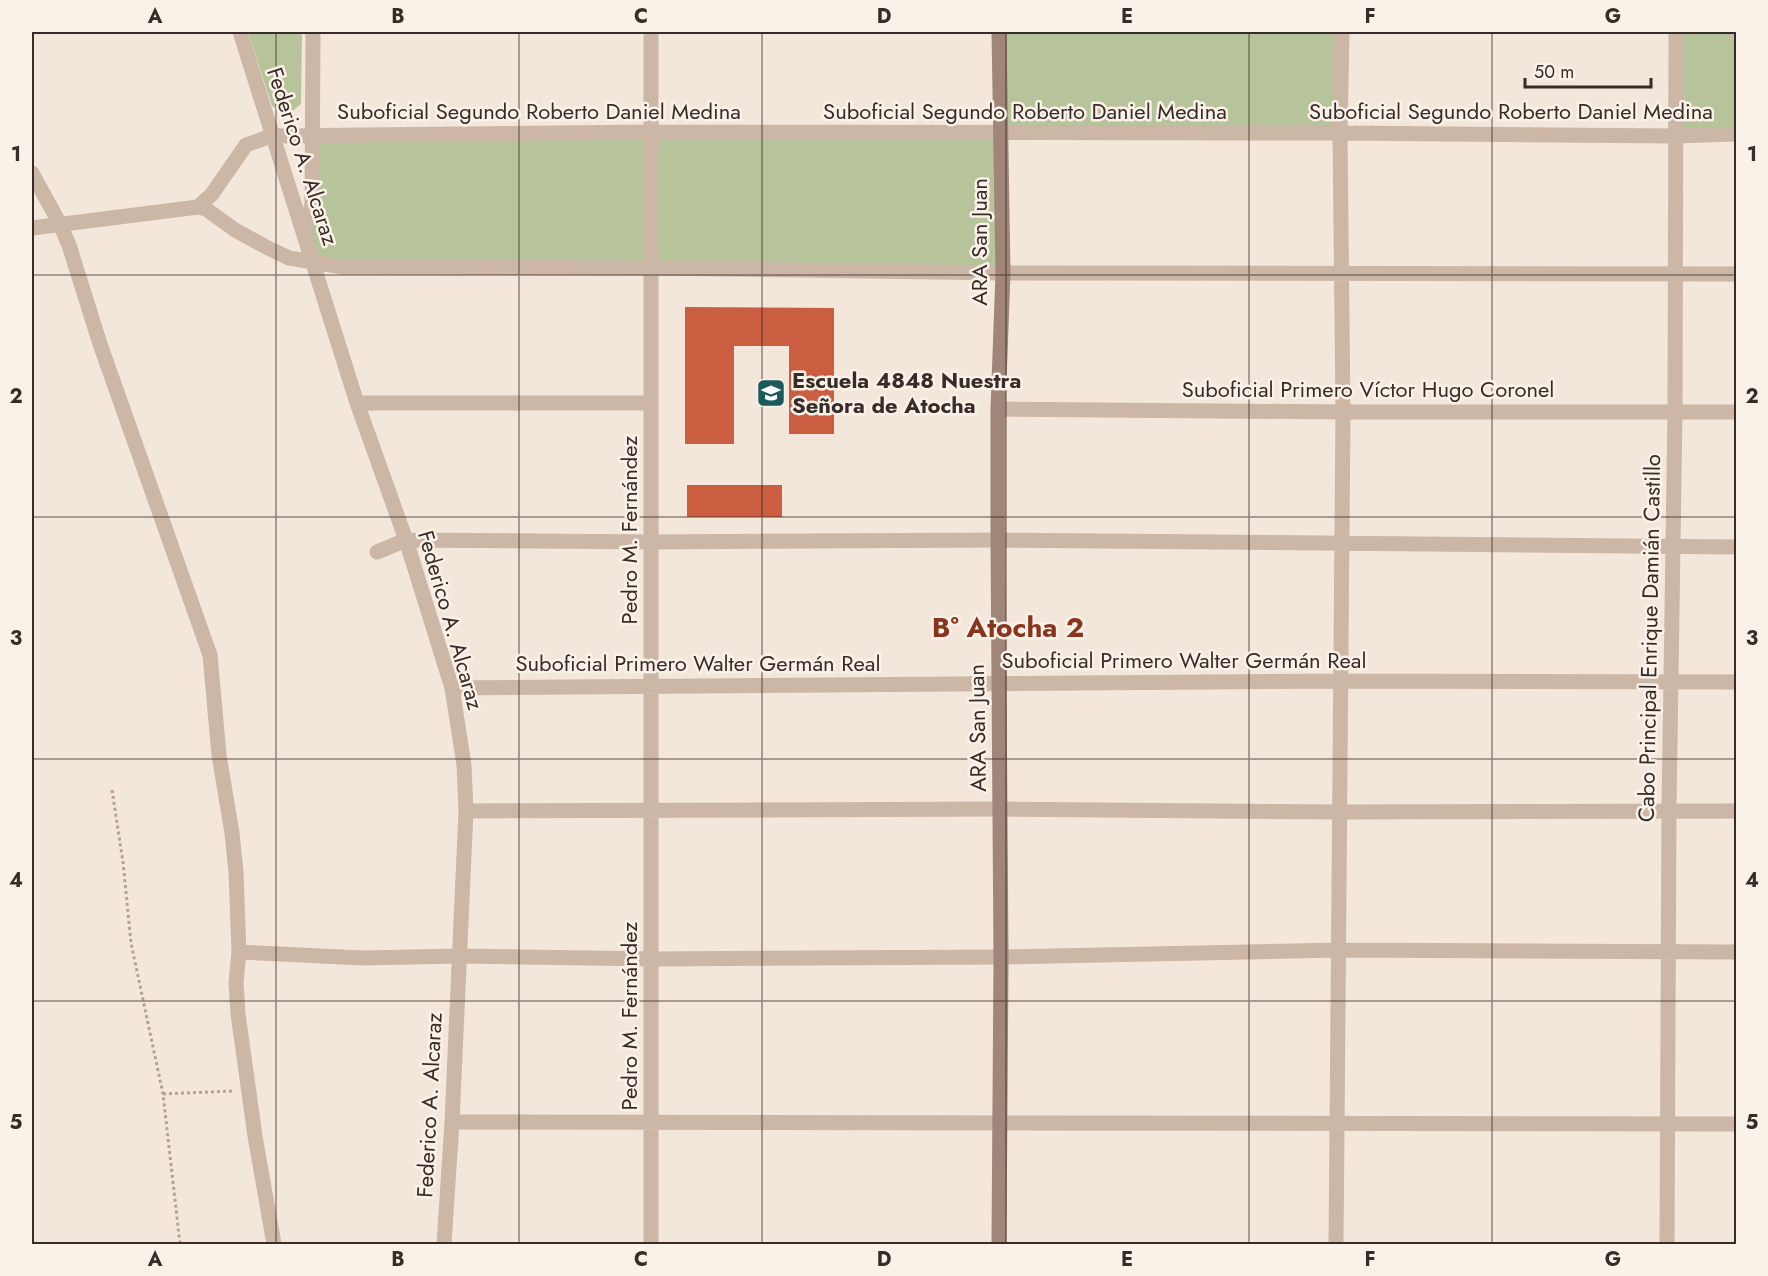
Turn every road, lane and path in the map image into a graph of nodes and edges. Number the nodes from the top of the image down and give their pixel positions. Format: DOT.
graph roads {
  1 [pos="240,32"];
  2 [pos="313,32"];
  3 [pos="651,32"];
  4 [pos="999,32"];
  5 [pos="1342,32"];
  6 [pos="1676,32"];
  7 [pos="651,132"];
  8 [pos="1340,133"];
  9 [pos="1000,134"];
  10 [pos="1737,134"];
  11 [pos="272,136"];
  12 [pos="314,136"];
  13 [pos="1675,136"];
  14 [pos="32,173"];
  15 [pos="198,207"];
  16 [pos="60,224"];
  17 [pos="32,228"];
  18 [pos="303,232"];
  19 [pos="312,261"];
  20 [pos="651,268"];
  21 [pos="1003,273"];
  22 [pos="1342,274"];
  23 [pos="1676,274"];
  24 [pos="1737,274"];
  25 [pos="357,403"];
  26 [pos="651,403"];
  27 [pos="998,409"];
  28 [pos="1342,412"];
  29 [pos="1675,412"];
  30 [pos="1737,412"];
  31 [pos="406,540"];
  32 [pos="998,540"];
  33 [pos="651,542"];
  34 [pos="1342,544"];
  35 [pos="1673,546"];
  36 [pos="1737,547"];
  37 [pos="377,552"];
  38 [pos="1340,681"];
  39 [pos="1671,681"];
  40 [pos="1737,682"];
  41 [pos="999,683"];
  42 [pos="651,685"];
  43 [pos="452,688"];
  44 [pos="112,790"];
  45 [pos="1000,809"];
  46 [pos="1669,810"];
  47 [pos="466,811"];
  48 [pos="1737,811"];
  49 [pos="651,812"];
  50 [pos="1339,812"];
  51 [pos="1340,950"];
  52 [pos="1668,951"];
  53 [pos="239,952"];
  54 [pos="1737,952"];
  55 [pos="460,956"];
  56 [pos="1001,957"];
  57 [pos="652,959"];
  58 [pos="249,1091"];
  59 [pos="163,1094"];
  60 [pos="452,1122"];
  61 [pos="651,1122"];
  62 [pos="999,1122"];
  63 [pos="1339,1122"];
  64 [pos="1667,1124"];
  65 [pos="1737,1124"];
  66 [pos="180,1245"];
  67 [pos="274,1245"];
  68 [pos="444,1245"];
  69 [pos="651,1245"];
  70 [pos="999,1245"];
  71 [pos="1336,1245"];
  72 [pos="1667,1245"];
  1 -- 11 [label="street, Federico A. Alcaraz"];
  2 -- 12 [label="street"];
  3 -- 7 [label="street, Pedro M. Fernández"];
  4 -- 9 [label="street, ARA San Juan"];
  5 -- 8 [label="street"];
  6 -- 13 [label="street, Cabo Principal Enrique Damián Castillo"];
  7 -- 9 [label="street, Suboficial Segundo Roberto Daniel Medina"];
  7 -- 12 [label="street, Suboficial Segundo Roberto Daniel Medina"];
  7 -- 20 [label="street, Pedro M. Fernández"];
  8 -- 9 [label="street, Suboficial Segundo Roberto Daniel Medina"];
  8 -- 13 [label="street, Suboficial Segundo Roberto Daniel Medina"];
  8 -- 22 [label="street"];
  9 -- 21 [label="street, ARA San Juan"];
  10 -- 13 [label="street, Suboficial Segundo Roberto Daniel Medina"];
  11 -- 12 [label="street, Suboficial Segundo Roberto Daniel Medina"];
  11 -- 15 [label="street"];
  11 -- 18 [label="street, Federico A. Alcaraz"];
  12 -- 18 [label="street"];
  13 -- 23 [label="street, Cabo Principal Enrique Damián Castillo"];
  14 -- 16 [label="street"];
  15 -- 16 [label="street"];
  15 -- 19 [label="street"];
  16 -- 17 [label="street"];
  16 -- 53 [label="street"];
  18 -- 19 [label="street, Federico A. Alcaraz"];
  19 -- 20 [label="street"];
  19 -- 25 [label="street, Federico A. Alcaraz"];
  20 -- 21 [label="street"];
  20 -- 26 [label="street, Pedro M. Fernández"];
  21 -- 22 [label="street"];
  21 -- 27 [label="street, ARA San Juan"];
  22 -- 23 [label="street"];
  22 -- 28 [label="street"];
  23 -- 24 [label="street"];
  23 -- 29 [label="street, Cabo Principal Enrique Damián Castillo"];
  25 -- 26 [label="street"];
  25 -- 31 [label="street, Federico A. Alcaraz"];
  26 -- 33 [label="street, Pedro M. Fernández"];
  27 -- 28 [label="street, Suboficial Primero Víctor Hugo Coronel"];
  27 -- 32 [label="street, ARA San Juan"];
  28 -- 29 [label="street, Suboficial Primero Víctor Hugo Coronel"];
  28 -- 34 [label="street"];
  29 -- 30 [label="street, Suboficial Primero Víctor Hugo Coronel"];
  29 -- 35 [label="street, Cabo Principal Enrique Damián Castillo"];
  31 -- 33 [label="street"];
  31 -- 37 [label="street"];
  31 -- 43 [label="street, Federico A. Alcaraz"];
  32 -- 33 [label="street"];
  32 -- 34 [label="street"];
  32 -- 41 [label="street, ARA San Juan"];
  33 -- 42 [label="street, Pedro M. Fernández"];
  34 -- 35 [label="street"];
  34 -- 38 [label="street"];
  35 -- 36 [label="street"];
  35 -- 39 [label="street, Cabo Principal Enrique Damián Castillo"];
  38 -- 39 [label="street, Suboficial Primero Walter Germán Real"];
  38 -- 41 [label="street, Suboficial Primero Walter Germán Real"];
  38 -- 50 [label="street"];
  39 -- 40 [label="street, Suboficial Primero Walter Germán Real"];
  39 -- 46 [label="street, Cabo Principal Enrique Damián Castillo"];
  41 -- 42 [label="street, Suboficial Primero Walter Germán Real"];
  41 -- 45 [label="street, ARA San Juan"];
  42 -- 43 [label="street, Suboficial Primero Walter Germán Real"];
  42 -- 49 [label="street, Pedro M. Fernández"];
  43 -- 47 [label="street, Federico A. Alcaraz"];
  44 -- 59 [label="path"];
  45 -- 49 [label="street"];
  45 -- 50 [label="street"];
  45 -- 56 [label="street, ARA San Juan"];
  46 -- 48 [label="street"];
  46 -- 50 [label="street"];
  46 -- 52 [label="street, Cabo Principal Enrique Damián Castillo"];
  47 -- 49 [label="street"];
  47 -- 55 [label="street, Federico A. Alcaraz"];
  49 -- 57 [label="street, Pedro M. Fernández"];
  50 -- 51 [label="street"];
  51 -- 52 [label="street"];
  51 -- 56 [label="street"];
  51 -- 63 [label="street"];
  52 -- 54 [label="street"];
  52 -- 64 [label="street, Cabo Principal Enrique Damián Castillo"];
  53 -- 55 [label="street"];
  53 -- 58 [label="street"];
  55 -- 57 [label="street"];
  55 -- 60 [label="street, Federico A. Alcaraz"];
  56 -- 57 [label="street"];
  56 -- 62 [label="street, ARA San Juan"];
  57 -- 61 [label="street, Pedro M. Fernández"];
  58 -- 59 [label="path"];
  58 -- 67 [label="street"];
  59 -- 66 [label="path"];
  60 -- 61 [label="street"];
  60 -- 68 [label="street, Federico A. Alcaraz"];
  61 -- 62 [label="street"];
  61 -- 69 [label="street, Pedro M. Fernández"];
  62 -- 63 [label="street"];
  62 -- 70 [label="street, ARA San Juan"];
  63 -- 64 [label="street"];
  63 -- 71 [label="street"];
  64 -- 65 [label="street"];
  64 -- 72 [label="street, Cabo Principal Enrique Damián Castillo"];
}
